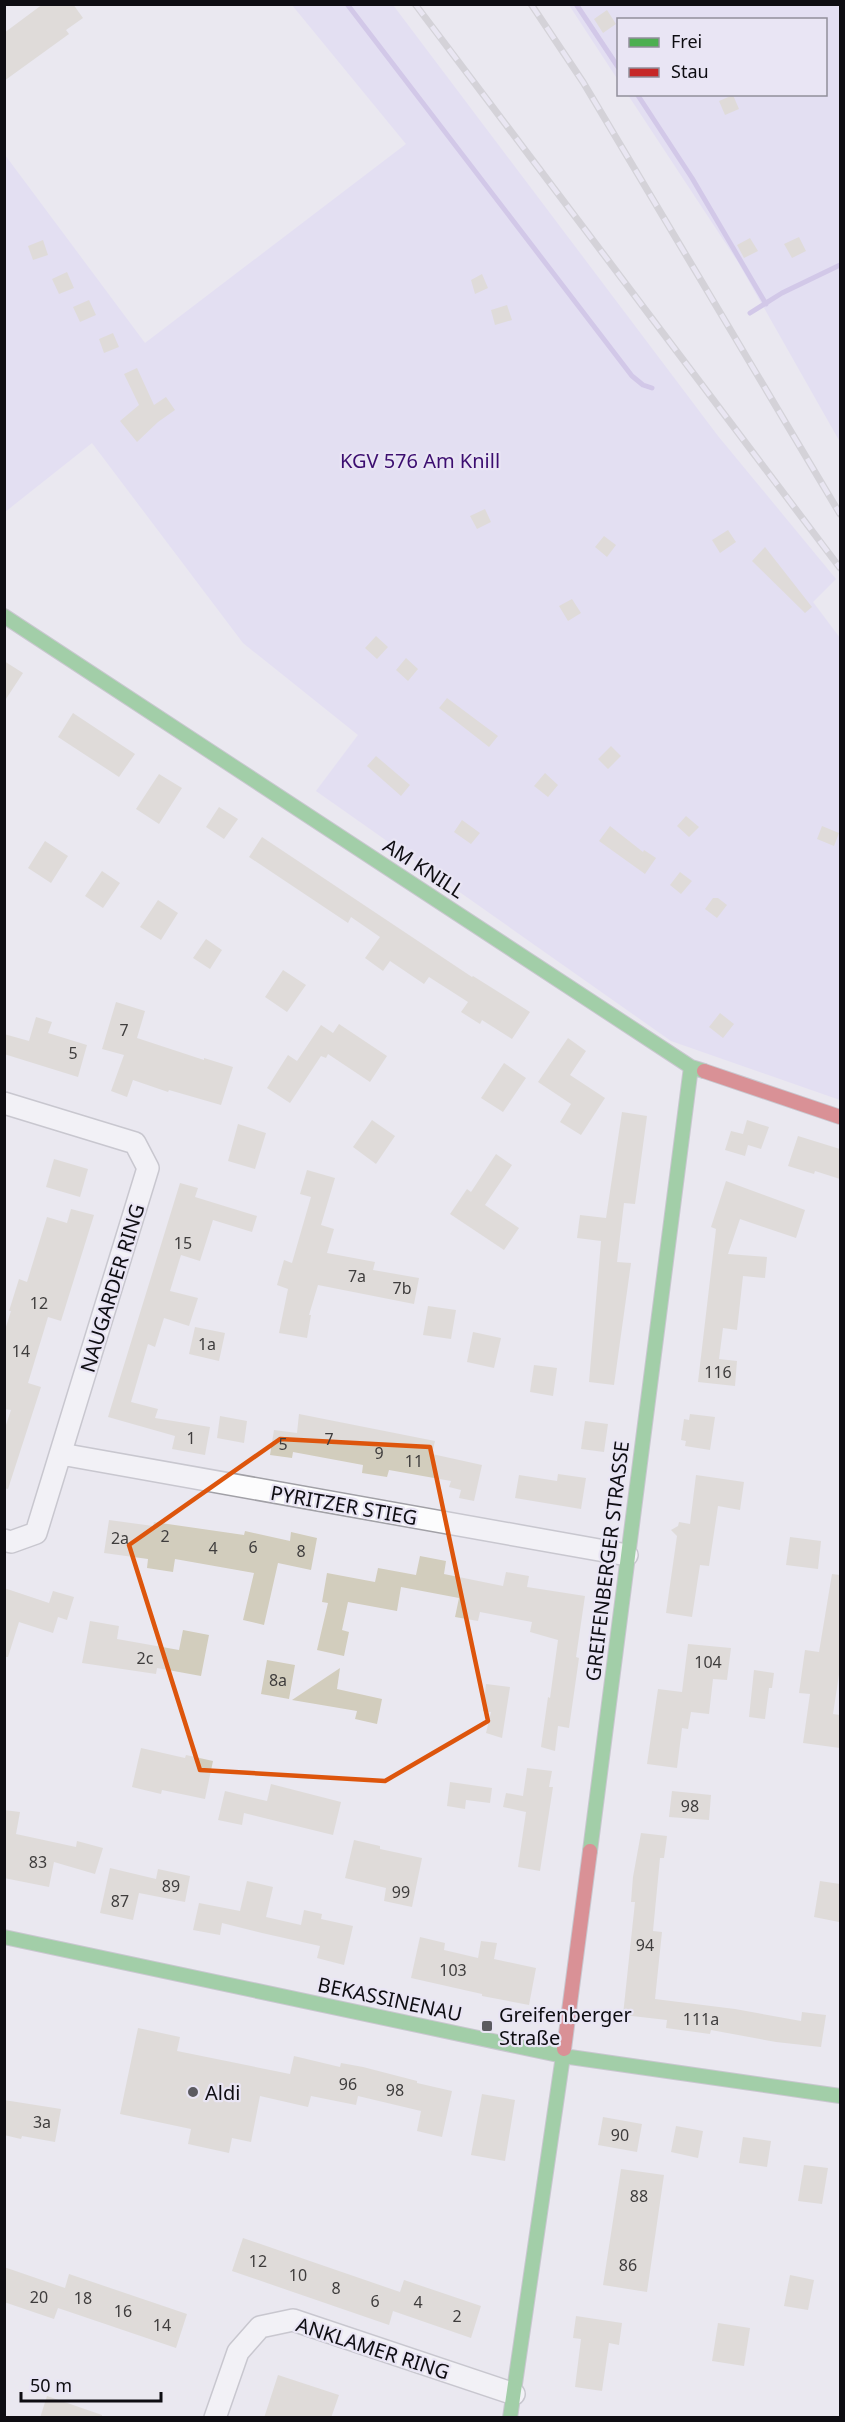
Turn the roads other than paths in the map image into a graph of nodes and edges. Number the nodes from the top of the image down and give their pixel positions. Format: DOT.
graph roads {
  1 [pos="4,616"];
  2 [pos="691,1067"];
  3 [pos="4,1103"];
  4 [pos="840,1117"];
  5 [pos="61,1454"];
  6 [pos="4,1540"];
  7 [pos="627,1555"];
  8 [pos="4,1937"];
  9 [pos="563,2056"];
  10 [pos="840,2097"];
  11 [pos="514,2394"];
  12 [pos="216,2418"];
  13 [pos="510,2418"];
  1 -- 2 [label="street, AM KNILL"];
  2 -- 4 [label="street, AM KNILL"];
  2 -- 7 [label="street, GREIFENBERGER STRASSE"];
  3 -- 5 [label="street, NAUGARDER RING"];
  5 -- 6 [label="street, NAUGARDER RING"];
  5 -- 7 [label="street, PYRITZER STIEG"];
  7 -- 9 [label="street, GREIFENBERGER STRASSE"];
  8 -- 9 [label="street, BEKASSINENAU"];
  9 -- 10 [label="street, BEKASSINENAU"];
  9 -- 11 [label="street, GREIFENBERGER STRASSE"];
  11 -- 12 [label="street, ANKLAMER RING"];
  11 -- 13 [label="street, GREIFENBERGER STRASSE"];
}
